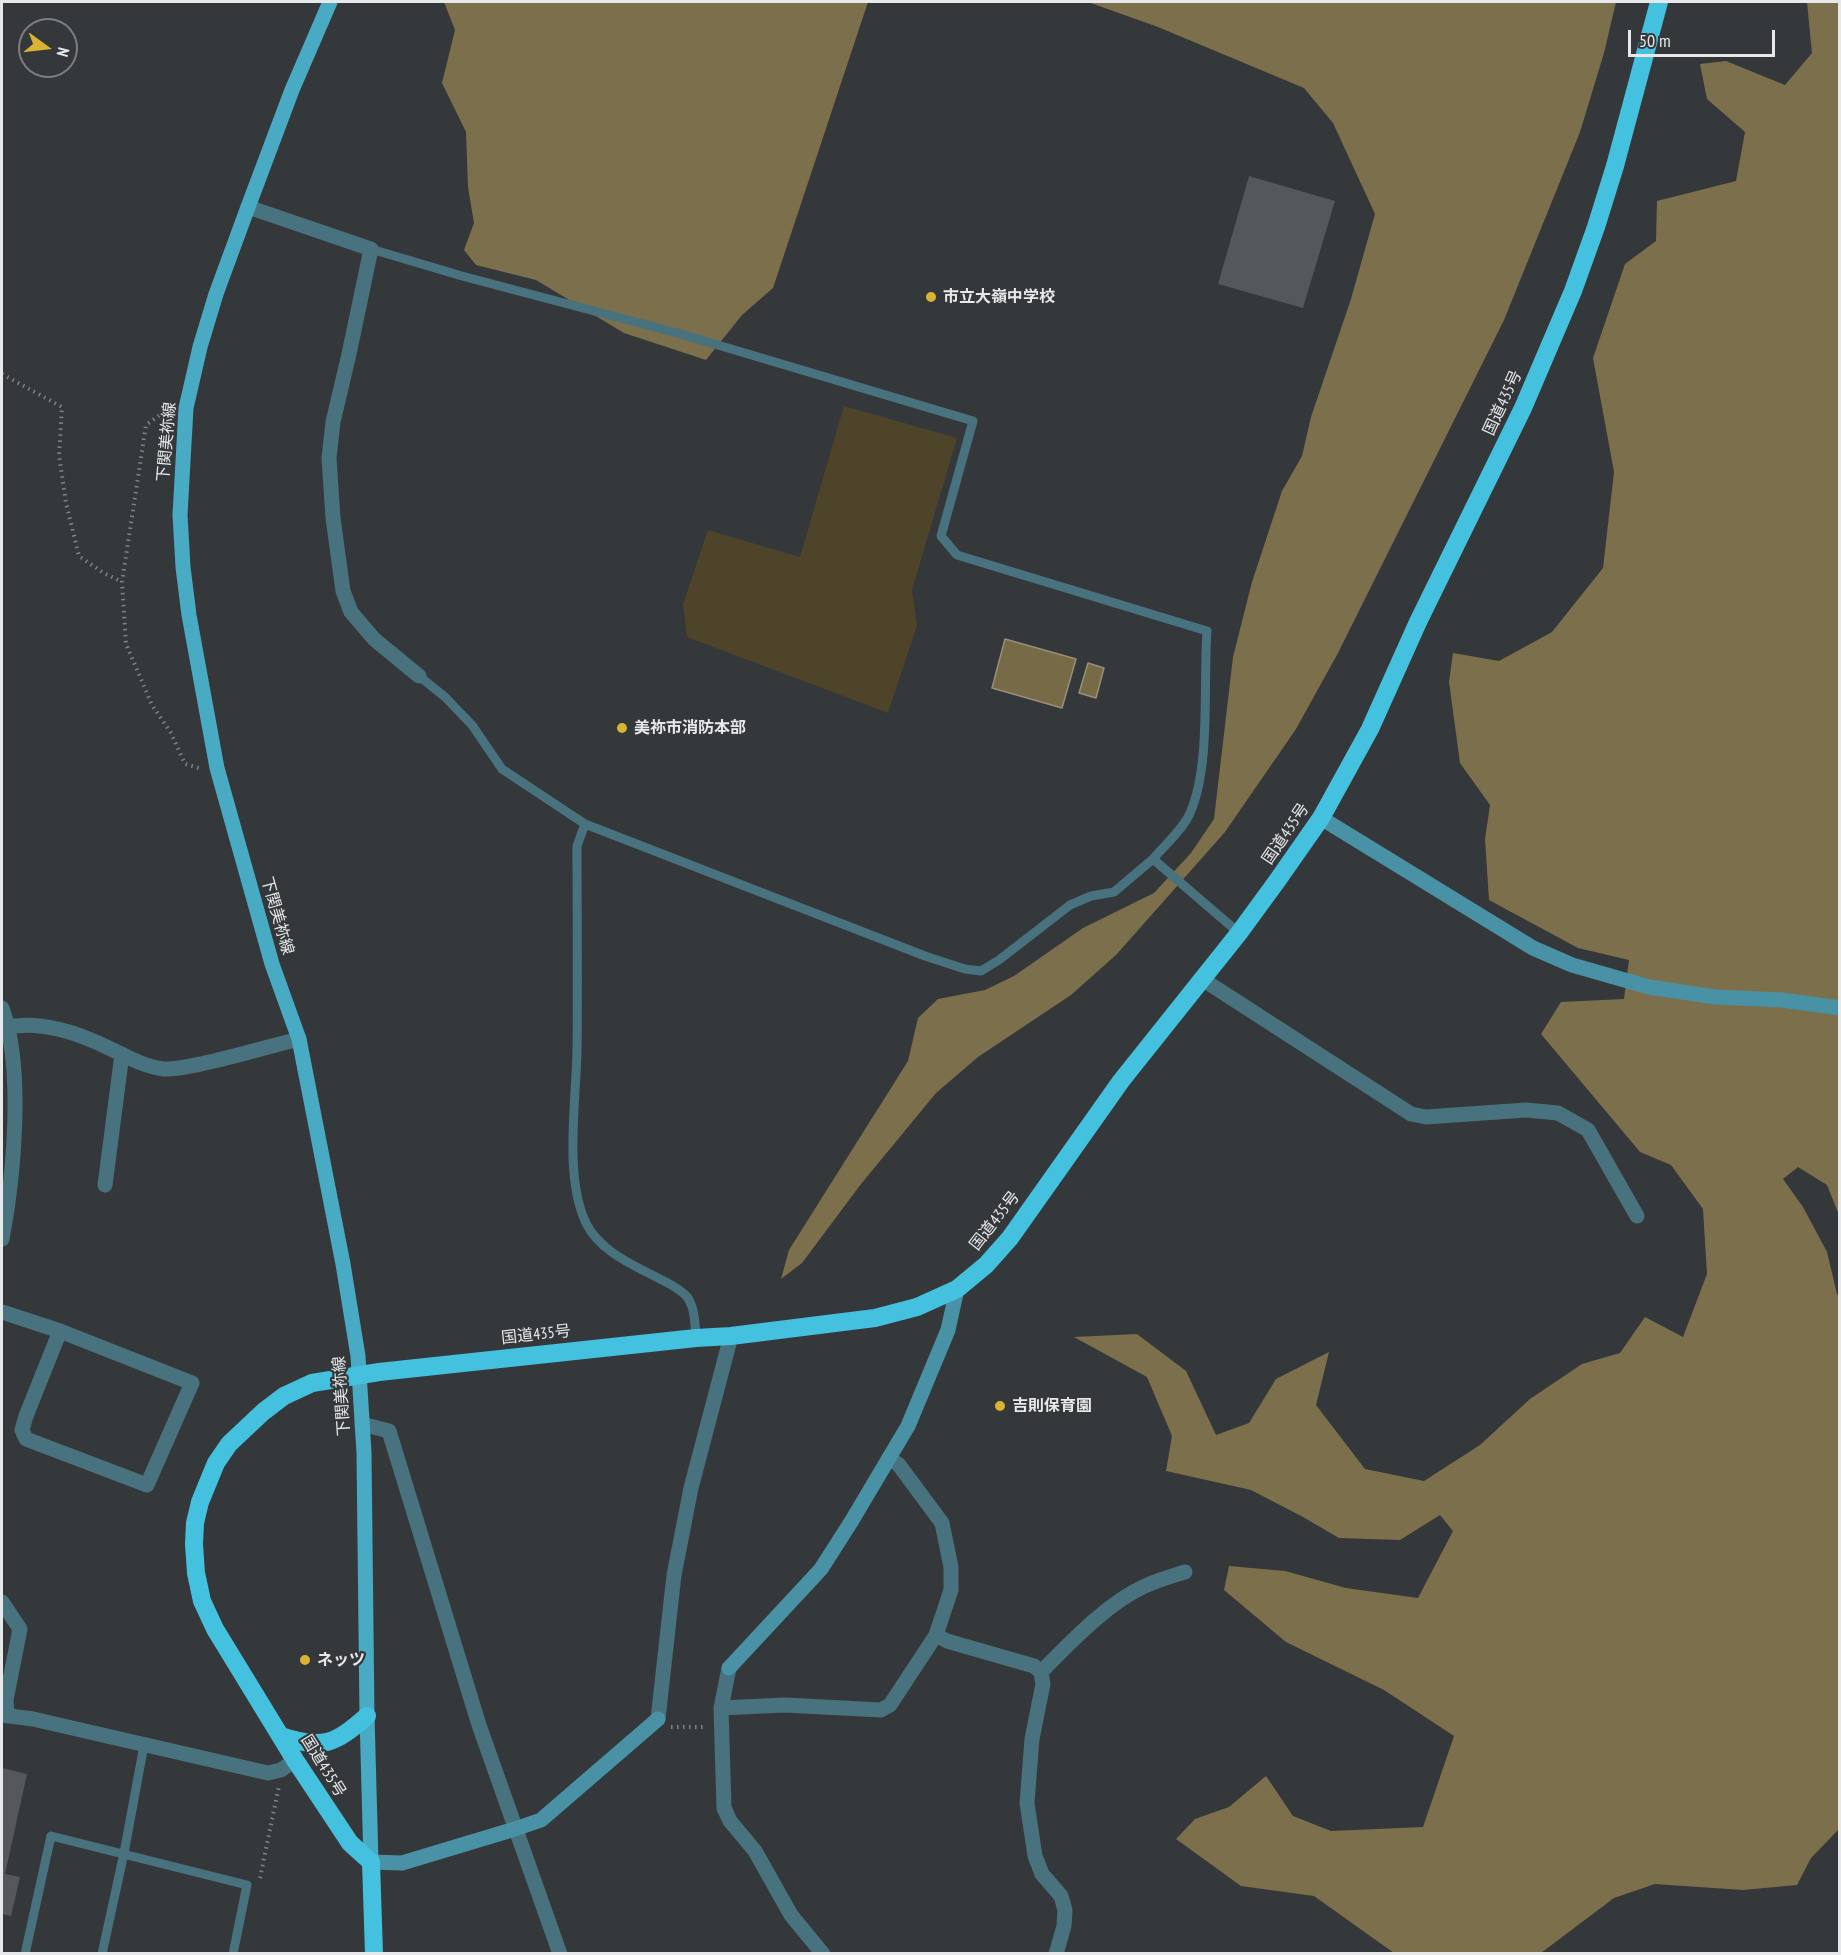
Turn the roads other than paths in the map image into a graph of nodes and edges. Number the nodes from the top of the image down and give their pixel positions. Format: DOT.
graph roads {
  1 [pos="330,2"];
  2 [pos="1659,2"];
  3 [pos="248,207"];
  4 [pos="371,249"];
  5 [pos="419,676"];
  6 [pos="1321,818"];
  7 [pos="585,824"];
  8 [pos="1153,859"];
  9 [pos="1239,933"];
  10 [pos="1202,979"];
  11 [pos="2,1008"];
  12 [pos="1839,1008"];
  13 [pos="5,1027"];
  14 [pos="300,1039"];
  15 [pos="122,1054"];
  16 [pos="105,1185"];
  17 [pos="1637,1216"];
  18 [pos="2,1239"];
  19 [pos="957,1289"];
  20 [pos="2,1312"];
  21 [pos="60,1331"];
  22 [pos="732,1336"];
  23 [pos="696,1338"];
  24 [pos="362,1424"];
  25 [pos="889,1458"];
  26 [pos="1185,1572"];
  27 [pos="2,1602"];
  28 [pos="936,1635"];
  29 [pos="1041,1672"];
  30 [pos="721,1708"];
  31 [pos="4,1716"];
  32 [pos="367,1716"];
  33 [pos="281,1736"];
  34 [pos="144,1745"];
  35 [pos="288,1765"];
  36 [pos="515,1829"];
  37 [pos="124,1853"];
  38 [pos="371,1862"];
  39 [pos="25,1953"];
  40 [pos="103,1953"];
  41 [pos="233,1953"];
  42 [pos="374,1953"];
  43 [pos="560,1953"];
  44 [pos="824,1953"];
  45 [pos="1056,1953"];
  1 -- 3 [label="main road, 下関美祢線"];
  2 -- 6 [label="highway, 国道435号"];
  3 -- 4 [label="street"];
  3 -- 14 [label="main road, 下関美祢線"];
  4 -- 5 [label="street"];
  4 -- 8 [label="lane"];
  5 -- 7 [label="lane"];
  6 -- 9 [label="highway, 国道435号"];
  6 -- 12 [label="street"];
  7 -- 8 [label="lane"];
  7 -- 23 [label="lane"];
  8 -- 9 [label="lane"];
  9 -- 10 [label="highway, 国道435号"];
  10 -- 17 [label="street"];
  10 -- 19 [label="highway, 国道435号"];
  11 -- 13 [label="street"];
  13 -- 15 [label="street"];
  13 -- 18 [label="street"];
  14 -- 15 [label="street"];
  14 -- 24 [label="main road, 下関美祢線"];
  15 -- 16 [label="street"];
  19 -- 22 [label="highway, 国道435号"];
  19 -- 25 [label="street"];
  20 -- 21 [label="street"];
  21 -- 21 [label="street"];
  22 -- 23 [label="highway, 国道435号"];
  22 -- 36 [label="street"];
  23 -- 33 [label="highway, 国道435号"];
  24 -- 32 [label="main road, 下関美祢線"];
  24 -- 36 [label="street"];
  25 -- 28 [label="street"];
  25 -- 30 [label="street"];
  26 -- 29 [label="street"];
  27 -- 31 [label="street"];
  28 -- 29 [label="street"];
  28 -- 30 [label="street"];
  29 -- 45 [label="street"];
  30 -- 44 [label="street"];
  31 -- 34 [label="street"];
  32 -- 33 [label="highway"];
  32 -- 38 [label="main road, 下関美祢線"];
  33 -- 35 [label="highway, 国道435号"];
  34 -- 35 [label="street"];
  34 -- 37 [label="lane"];
  35 -- 38 [label="highway, 国道435号"];
  36 -- 38 [label="street"];
  36 -- 43 [label="street"];
  37 -- 39 [label="lane"];
  37 -- 40 [label="lane"];
  37 -- 41 [label="lane"];
  38 -- 42 [label="highway"];
}
